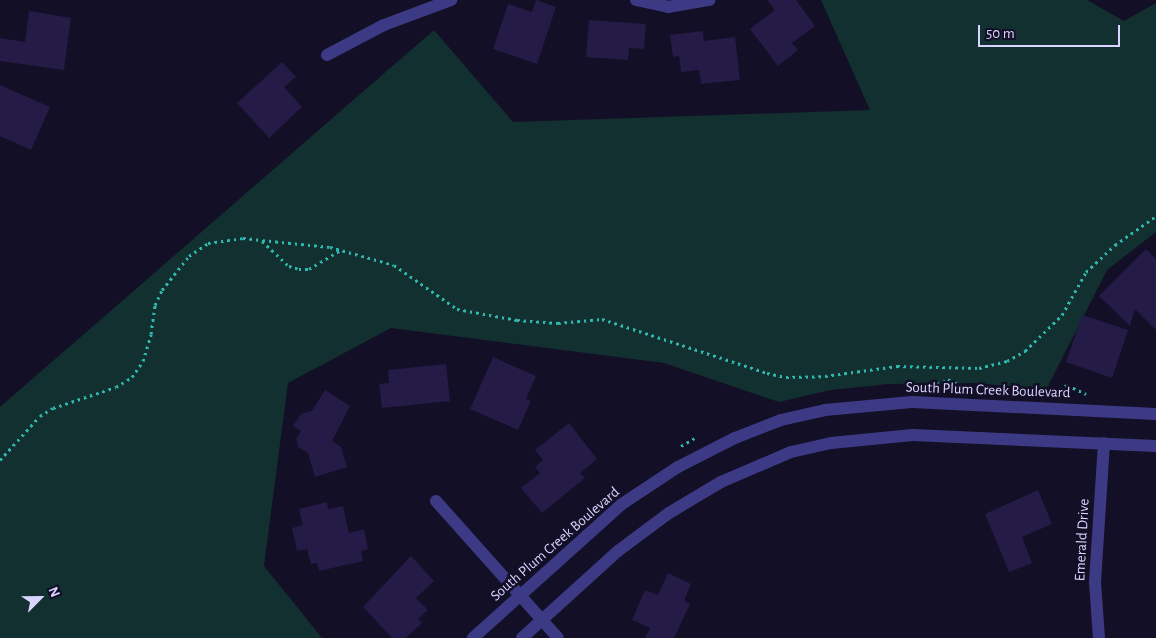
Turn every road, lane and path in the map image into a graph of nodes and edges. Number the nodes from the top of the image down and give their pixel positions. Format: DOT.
graph roads {
  1 [pos="451,0"];
  2 [pos="636,0"];
  3 [pos="709,0"];
  4 [pos="327,55"];
  5 [pos="1156,216"];
  6 [pos="262,241"];
  7 [pos="341,249"];
  8 [pos="1156,414"];
  9 [pos="1104,443"];
  10 [pos="1156,446"];
  11 [pos="0,460"];
  12 [pos="436,501"];
  13 [pos="520,595"];
  14 [pos="542,620"];
  15 [pos="473,638"];
  16 [pos="522,638"];
  17 [pos="558,638"];
  18 [pos="1099,638"];
  1 -- 4 [label="street"];
  2 -- 3 [label="street"];
  5 -- 7 [label="path"];
  6 -- 7 [label="path"];
  6 -- 7 [label="path"];
  6 -- 11 [label="path"];
  8 -- 13 [label="street, South Plum Creek Boulevard"];
  9 -- 10 [label="street"];
  9 -- 14 [label="street"];
  9 -- 18 [label="street, Emerald Drive"];
  12 -- 13 [label="street"];
  13 -- 14 [label="street"];
  13 -- 15 [label="street, South Plum Creek Boulevard"];
  14 -- 16 [label="street"];
  14 -- 17 [label="street"];
}
